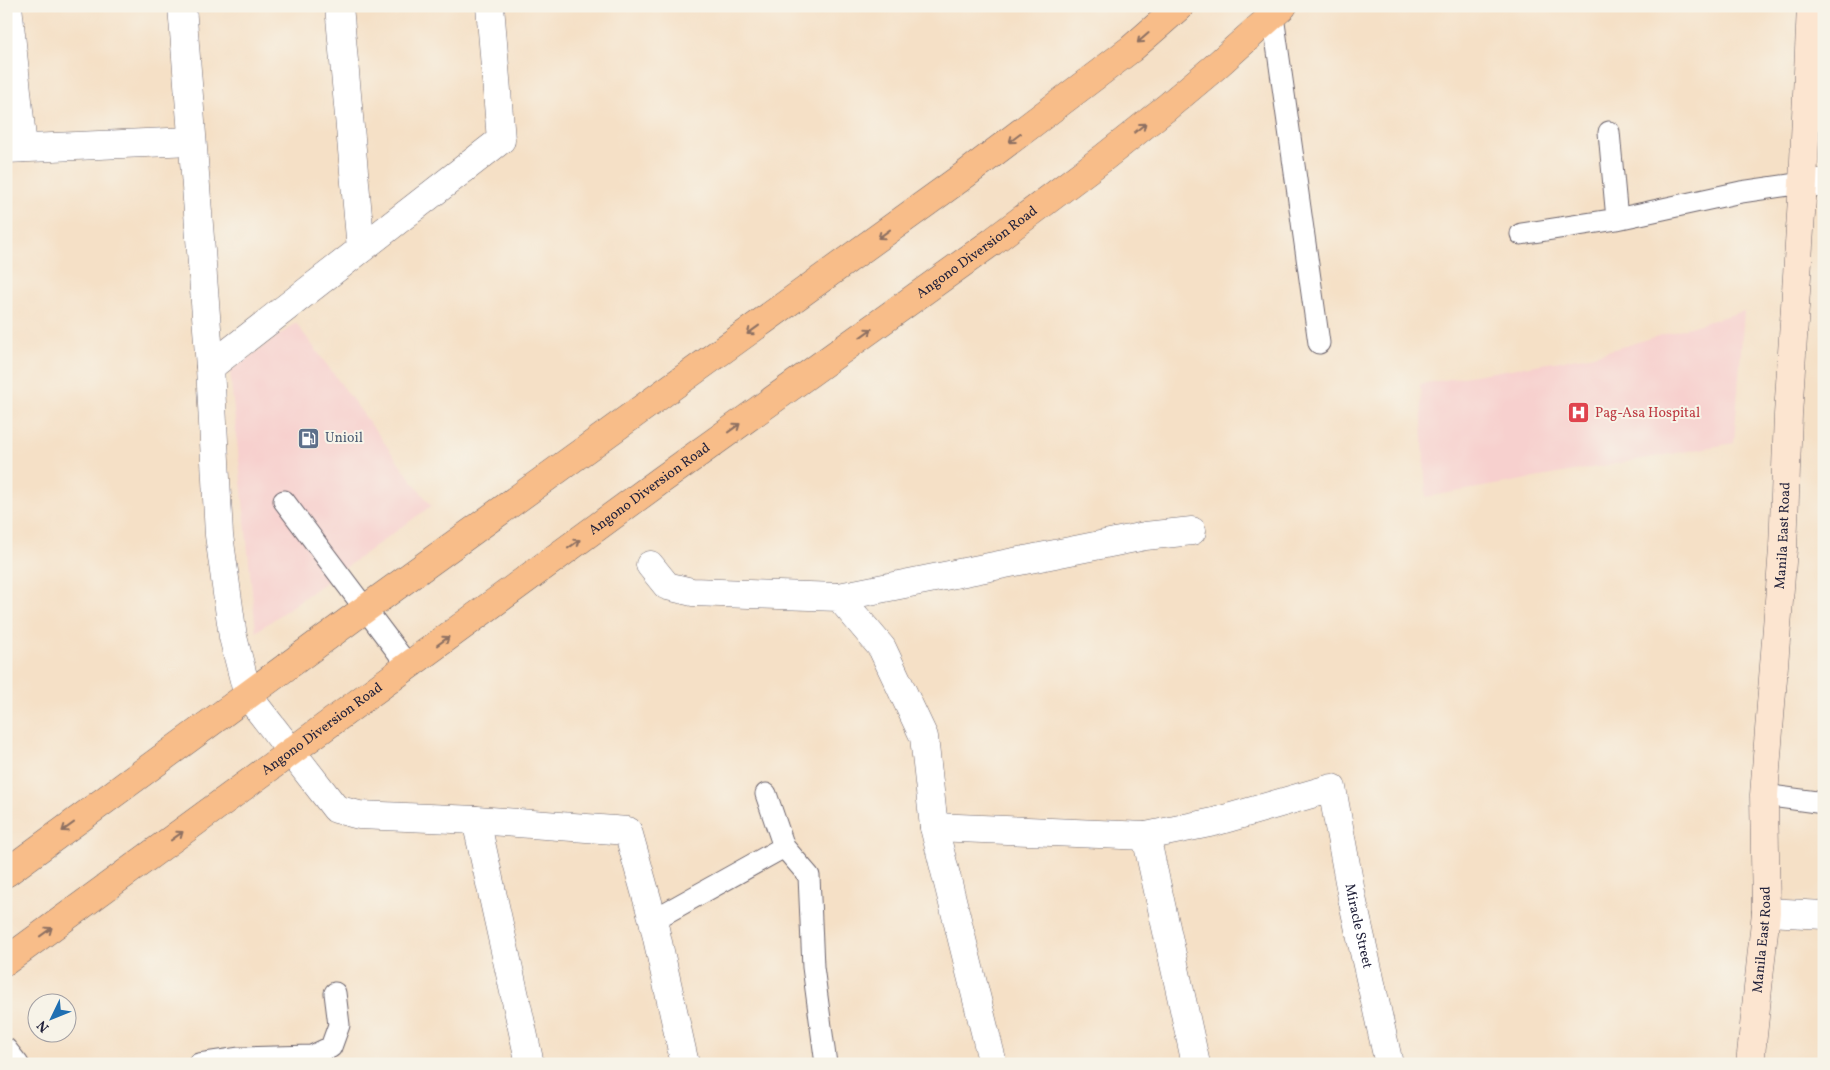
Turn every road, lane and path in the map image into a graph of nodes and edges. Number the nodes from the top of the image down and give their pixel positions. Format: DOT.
graph roads {
  1 [pos="8,6"];
  2 [pos="182,6"];
  3 [pos="339,6"];
  4 [pos="490,6"];
  5 [pos="1180,6"];
  6 [pos="1811,6"];
  7 [pos="1273,9"];
  8 [pos="1609,132"];
  9 [pos="192,141"];
  10 [pos="15,148"];
  11 [pos="1813,183"];
  12 [pos="1617,219"];
  13 [pos="1521,234"];
  14 [pos="361,250"];
  15 [pos="1319,343"];
  16 [pos="210,367"];
  17 [pos="284,501"];
  18 [pos="1192,531"];
  19 [pos="650,565"];
  20 [pos="839,597"];
  21 [pos="365,609"];
  22 [pos="409,667"];
  23 [pos="248,696"];
  24 [pos="291,753"];
  25 [pos="766,794"];
  26 [pos="1764,796"];
  27 [pos="1824,803"];
  28 [pos="476,820"];
  29 [pos="934,827"];
  30 [pos="1146,836"];
  31 [pos="784,847"];
  32 [pos="6,873"];
  33 [pos="1766,912"];
  34 [pos="1824,914"];
  35 [pos="653,920"];
  36 [pos="6,961"];
  37 [pos="335,993"];
  38 [pos="6,1050"];
  39 [pos="18,1064"];
  40 [pos="199,1064"];
  41 [pos="530,1064"];
  42 [pos="685,1064"];
  43 [pos="826,1064"];
  44 [pos="993,1064"];
  45 [pos="1196,1064"];
  46 [pos="1388,1064"];
  47 [pos="1750,1064"];
  1 -- 10 [label="street"];
  2 -- 9 [label="street"];
  3 -- 14 [label="street"];
  4 -- 14 [label="street"];
  5 -- 21 [label="main road, one-way"];
  6 -- 11 [label="main road, Manila East Road"];
  7 -- 15 [label="lane"];
  22 -- 7 [label="main road, Angono Diversion Road, one-way"];
  8 -- 12 [label="lane"];
  9 -- 10 [label="street"];
  9 -- 16 [label="street"];
  11 -- 12 [label="lane"];
  11 -- 26 [label="main road, Manila East Road"];
  12 -- 13 [label="lane"];
  14 -- 16 [label="street"];
  16 -- 23 [label="street"];
  17 -- 21 [label="lane"];
  18 -- 20 [label="street"];
  19 -- 20 [label="street"];
  20 -- 29 [label="street"];
  21 -- 22 [label="lane"];
  21 -- 23 [label="main road"];
  22 -- 24 [label="main road, Angono Diversion Road"];
  23 -- 24 [label="street"];
  23 -- 32 [label="main road, one-way"];
  24 -- 28 [label="street"];
  36 -- 24 [label="main road, Angono Diversion Road, one-way"];
  25 -- 31 [label="lane"];
  26 -- 27 [label="lane"];
  26 -- 33 [label="main road, Manila East Road"];
  28 -- 35 [label="street"];
  28 -- 41 [label="street"];
  29 -- 30 [label="street"];
  29 -- 44 [label="street"];
  30 -- 45 [label="street"];
  30 -- 46 [label="street, Miracle Street"];
  31 -- 35 [label="lane"];
  31 -- 43 [label="lane"];
  33 -- 34 [label="street"];
  33 -- 47 [label="main road, Manila East Road"];
  35 -- 42 [label="street"];
  37 -- 40 [label="lane"];
  38 -- 39 [label="lane"];
}
